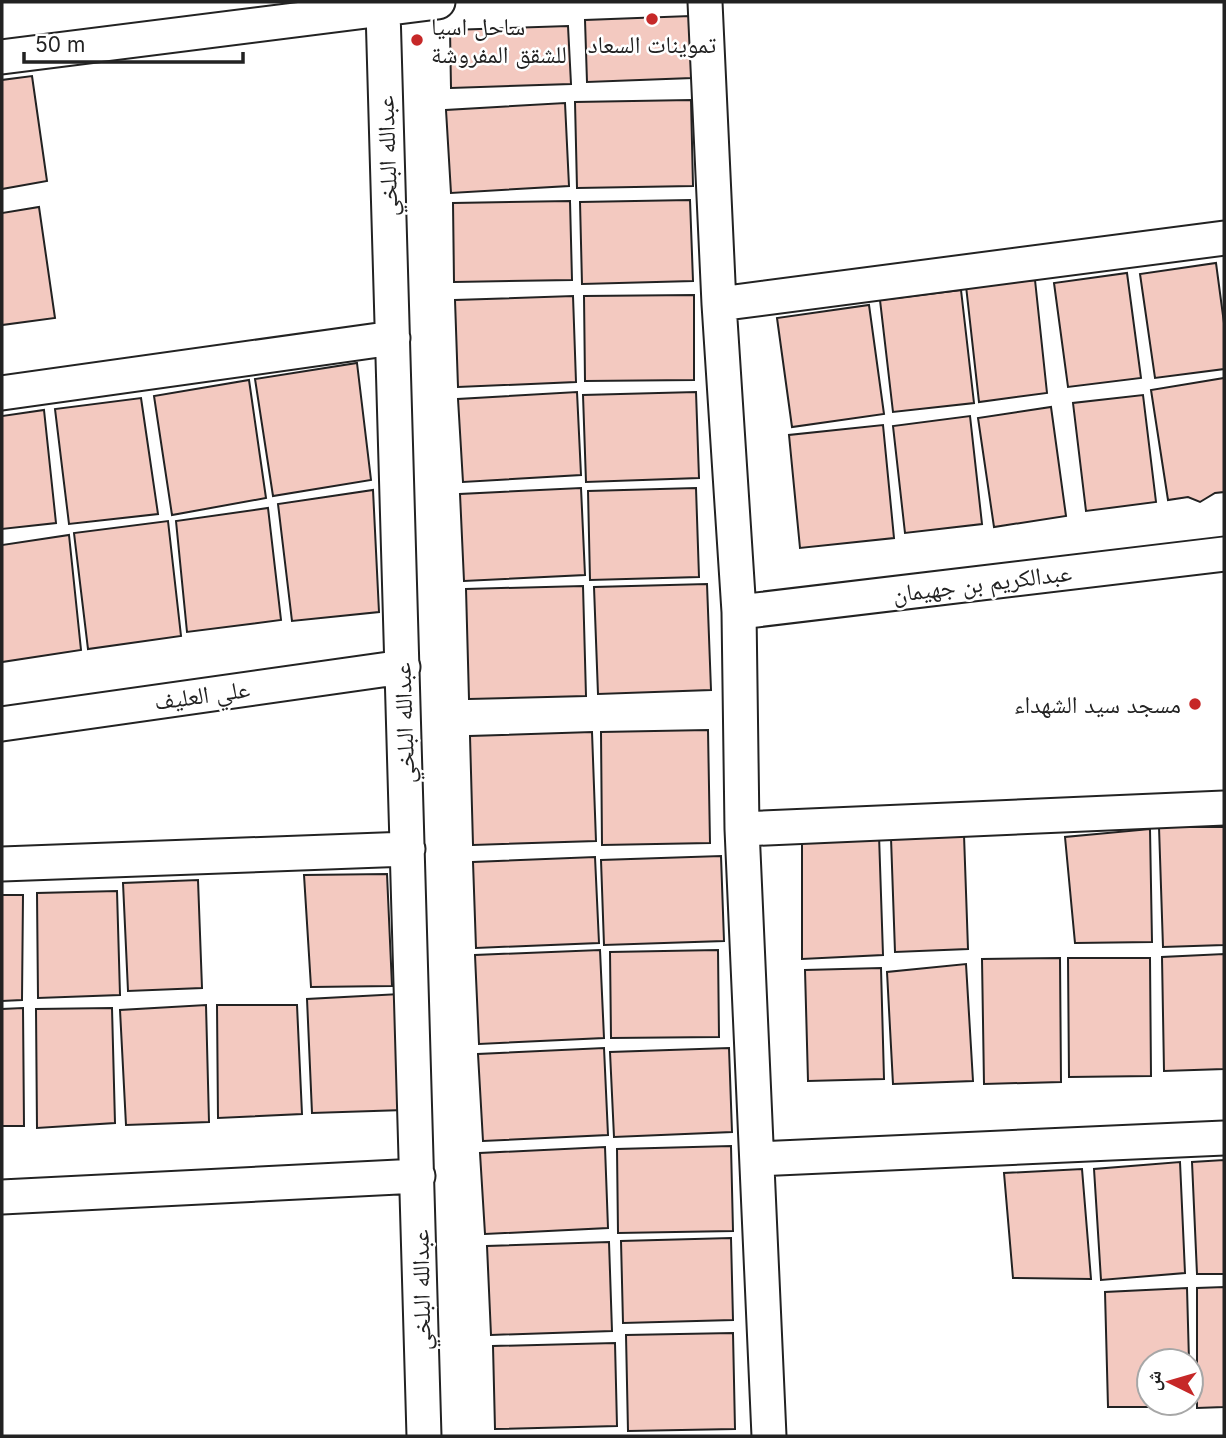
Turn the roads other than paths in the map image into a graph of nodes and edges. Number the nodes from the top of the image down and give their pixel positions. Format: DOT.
graph roads {
  1 [pos="438,2"];
  2 [pos="705,2"];
  3 [pos="383,10"];
  4 [pos="2,57"];
  5 [pos="1224,238"];
  6 [pos="719,304"];
  7 [pos="393,338"];
  8 [pos="2,393"];
  9 [pos="1224,554"];
  10 [pos="739,612"];
  11 [pos="403,667"];
  12 [pos="2,724"];
  13 [pos="1224,808"];
  14 [pos="742,828"];
  15 [pos="408,849"];
  16 [pos="2,864"];
  17 [pos="1224,1138"];
  18 [pos="757,1159"];
  19 [pos="418,1176"];
  20 [pos="2,1197"];
  21 [pos="424,1436"];
  22 [pos="769,1436"];
  1 -- 3 [label="street"];
  2 -- 6 [label="street"];
  3 -- 4 [label="street"];
  3 -- 7 [label="street, عبدالله البلخي"];
  5 -- 6 [label="street"];
  6 -- 10 [label="street"];
  7 -- 8 [label="street"];
  7 -- 11 [label="street, عبدالله البلخي"];
  9 -- 10 [label="street, عبدالكريم بن جهيمان"];
  10 -- 14 [label="street"];
  11 -- 12 [label="street, علي العليف"];
  11 -- 15 [label="street, عبدالله البلخي"];
  13 -- 14 [label="street"];
  14 -- 18 [label="street"];
  15 -- 16 [label="street"];
  15 -- 19 [label="street, عبدالله البلخي"];
  17 -- 18 [label="street"];
  18 -- 22 [label="street"];
  19 -- 20 [label="street"];
  19 -- 21 [label="street, عبدالله البلخي"];
}
